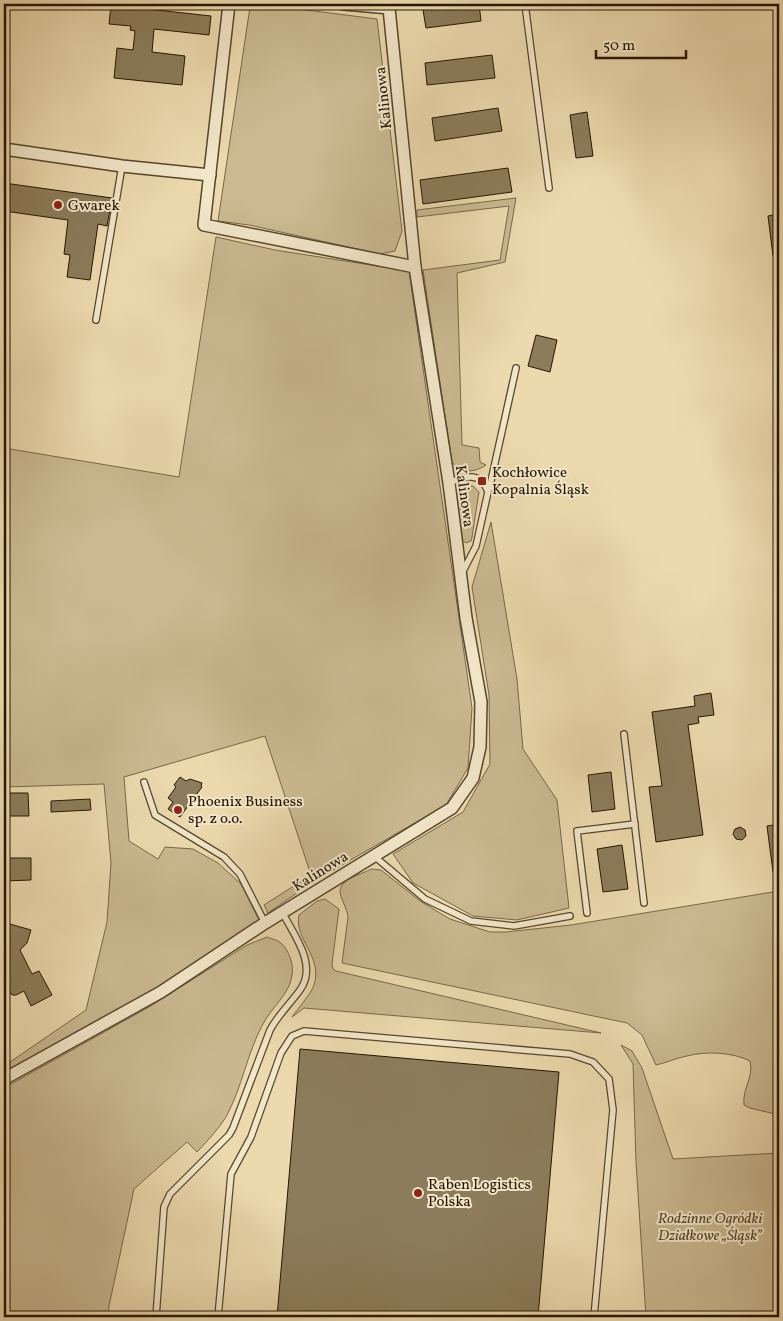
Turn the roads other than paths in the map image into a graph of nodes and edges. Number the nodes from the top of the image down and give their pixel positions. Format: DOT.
graph roads {
  1 [pos="229,4"];
  2 [pos="344,4"];
  3 [pos="525,4"];
  4 [pos="4,149"];
  5 [pos="122,166"];
  6 [pos="210,175"];
  7 [pos="549,188"];
  8 [pos="415,267"];
  9 [pos="96,320"];
  10 [pos="516,368"];
  11 [pos="448,483"];
  12 [pos="488,492"];
  13 [pos="461,575"];
  14 [pos="624,734"];
  15 [pos="144,782"];
  16 [pos="635,824"];
  17 [pos="374,856"];
  18 [pos="644,903"];
  19 [pos="282,912"];
  20 [pos="587,913"];
  21 [pos="570,916"];
  22 [pos="265,923"];
  23 [pos="4,1079"];
  24 [pos="156,1317"];
  25 [pos="218,1317"];
  26 [pos="594,1317"];
  1 -- 6 [label="street"];
  2 -- 8 [label="street, Kalinowa"];
  3 -- 7 [label="lane"];
  4 -- 5 [label="street"];
  5 -- 6 [label="street"];
  5 -- 9 [label="lane"];
  6 -- 8 [label="street"];
  8 -- 11 [label="street, Kalinowa"];
  10 -- 12 [label="lane"];
  11 -- 12 [label="lane"];
  11 -- 13 [label="street, Kalinowa"];
  12 -- 13 [label="lane"];
  13 -- 17 [label="street, Kalinowa"];
  14 -- 16 [label="lane"];
  15 -- 22 [label="lane"];
  16 -- 18 [label="lane"];
  16 -- 20 [label="lane"];
  17 -- 19 [label="street, Kalinowa"];
  17 -- 21 [label="lane"];
  19 -- 22 [label="street, Kalinowa"];
  19 -- 24 [label="lane"];
  22 -- 23 [label="street, Kalinowa"];
  25 -- 26 [label="lane"];
}
